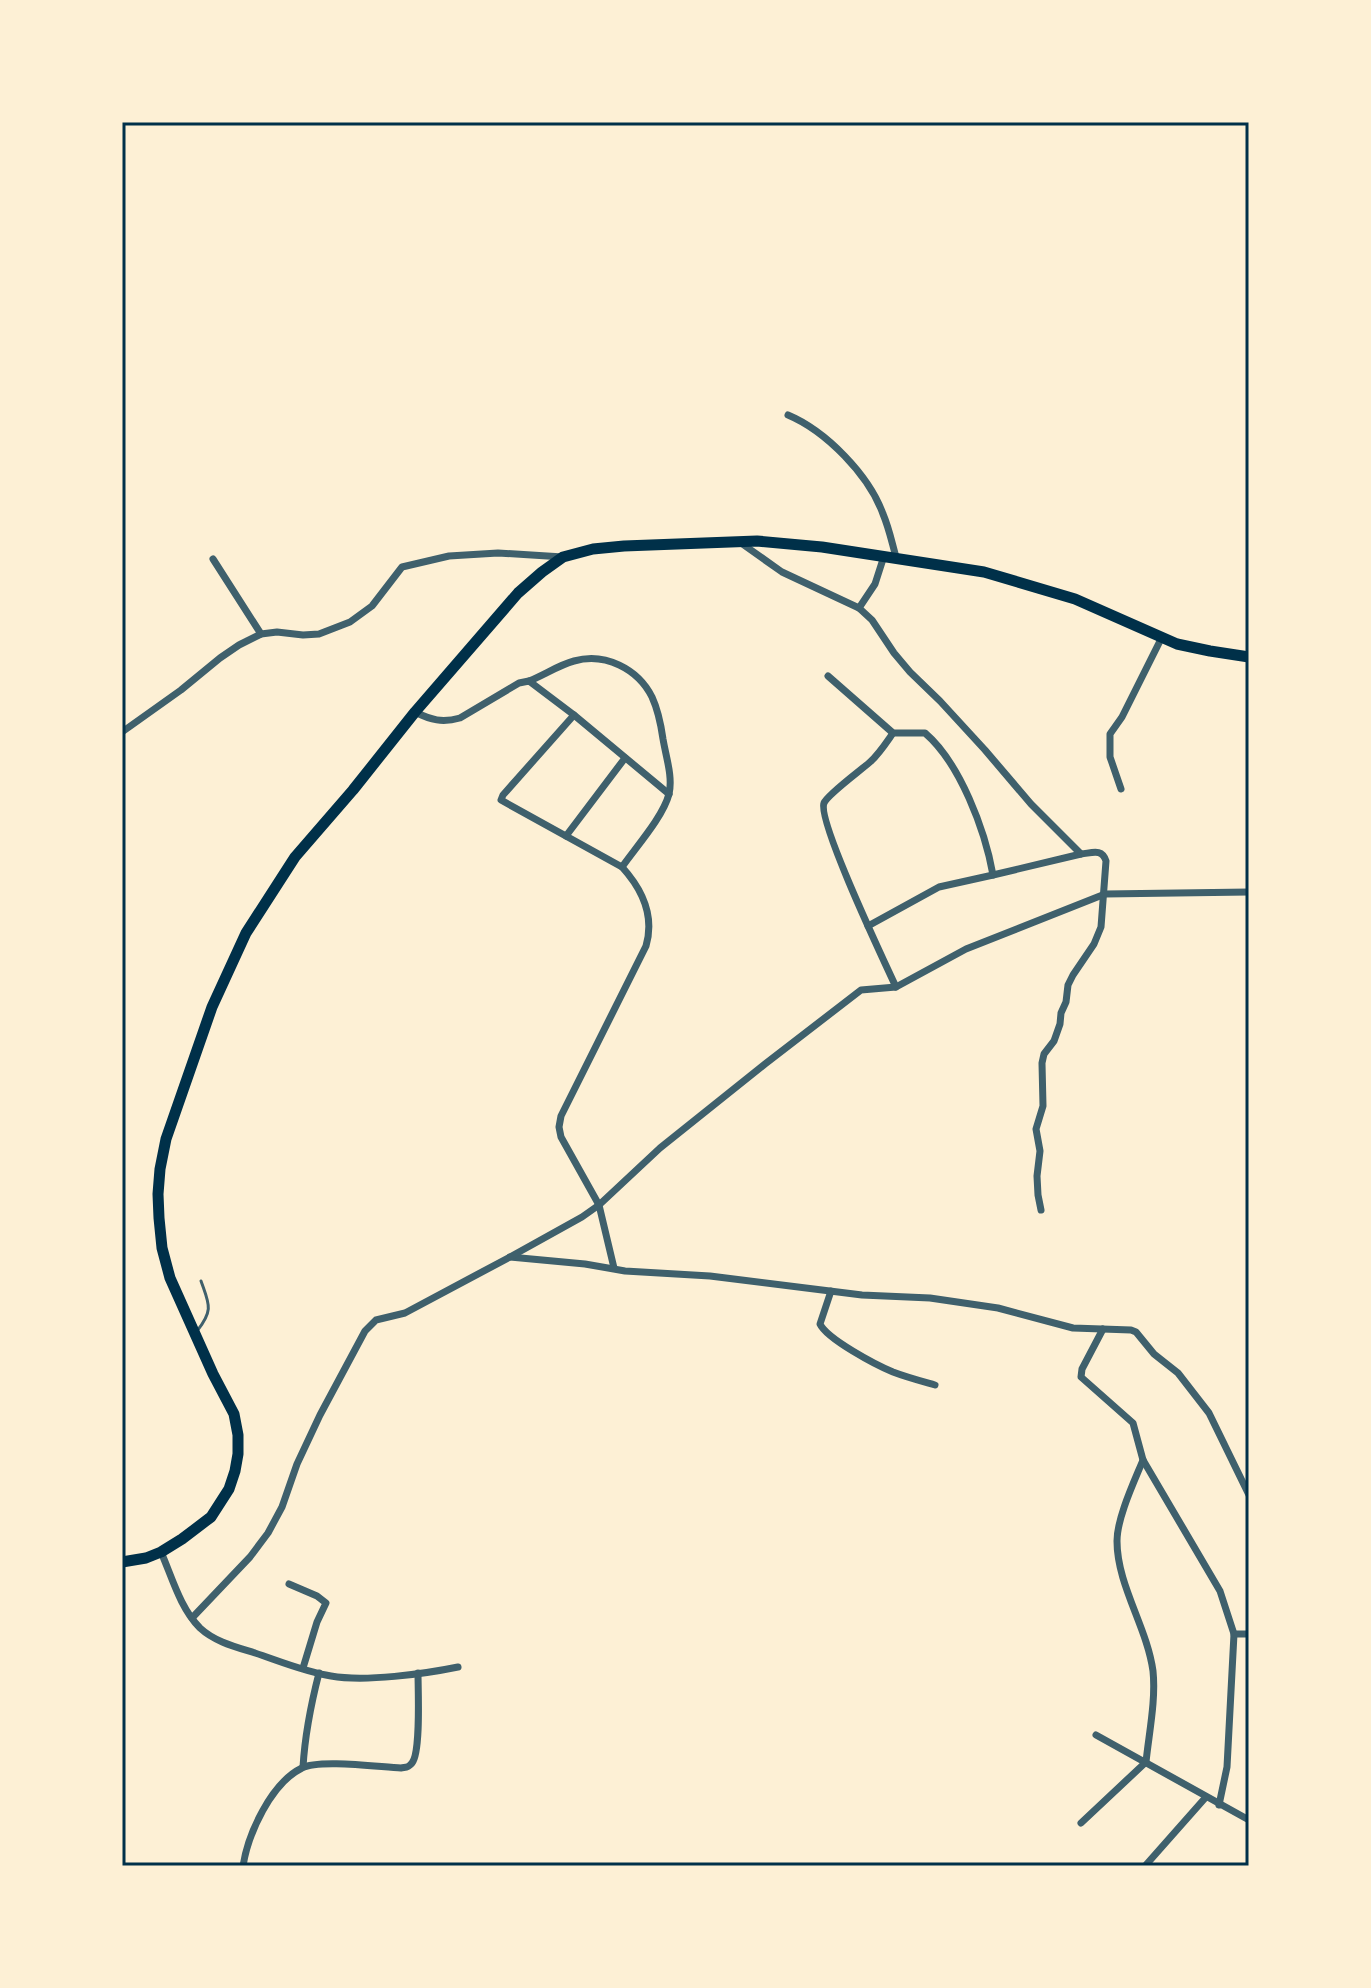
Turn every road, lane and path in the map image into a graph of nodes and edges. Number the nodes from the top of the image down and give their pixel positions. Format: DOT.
graph roads {
  1 [pos="788,415"];
  2 [pos="739,541"];
  3 [pos="563,557"];
  4 [pos="890,557"];
  5 [pos="213,559"];
  6 [pos="859,608"];
  7 [pos="261,634"];
  8 [pos="1162,637"];
  9 [pos="1249,657"];
  10 [pos="828,676"];
  11 [pos="529,681"];
  12 [pos="415,712"];
  13 [pos="574,715"];
  14 [pos="122,732"];
  15 [pos="893,733"];
  16 [pos="625,758"];
  17 [pos="1121,789"];
  18 [pos="669,794"];
  19 [pos="566,836"];
  20 [pos="1081,854"];
  21 [pos="622,867"];
  22 [pos="993,875"];
  23 [pos="1249,892"];
  24 [pos="1105,894"];
  25 [pos="868,926"];
  26 [pos="896,987"];
  27 [pos="599,1205"];
  28 [pos="1041,1210"];
  29 [pos="510,1257"];
  30 [pos="614,1268"];
  31 [pos="201,1281"];
  32 [pos="831,1291"];
  33 [pos="1103,1329"];
  34 [pos="195,1334"];
  35 [pos="935,1385"];
  36 [pos="1143,1460"];
  37 [pos="1249,1495"];
  38 [pos="161,1552"];
  39 [pos="122,1562"];
  40 [pos="289,1584"];
  41 [pos="192,1618"];
  42 [pos="1234,1634"];
  43 [pos="1249,1634"];
  44 [pos="458,1667"];
  45 [pos="303,1668"];
  46 [pos="319,1673"];
  47 [pos="418,1673"];
  48 [pos="1096,1735"];
  49 [pos="1146,1762"];
  50 [pos="303,1767"];
  51 [pos="1206,1797"];
  52 [pos="1219,1805"];
  53 [pos="1249,1820"];
  54 [pos="1081,1823"];
  55 [pos="243,1866"];
  56 [pos="1145,1866"];
  1 -- 4 [label="street"];
  2 -- 3 [label="highway"];
  2 -- 4 [label="highway"];
  2 -- 6 [label="street"];
  3 -- 7 [label="street"];
  3 -- 12 [label="highway"];
  4 -- 6 [label="street"];
  4 -- 8 [label="highway"];
  5 -- 7 [label="street"];
  6 -- 20 [label="street"];
  7 -- 14 [label="street"];
  8 -- 9 [label="highway"];
  8 -- 17 [label="street"];
  10 -- 15 [label="street"];
  11 -- 12 [label="street"];
  11 -- 13 [label="street"];
  11 -- 18 [label="street"];
  12 -- 34 [label="highway"];
  13 -- 16 [label="street"];
  13 -- 19 [label="street"];
  15 -- 22 [label="street"];
  15 -- 25 [label="street"];
  16 -- 18 [label="street"];
  16 -- 19 [label="street"];
  18 -- 21 [label="street"];
  19 -- 21 [label="street"];
  20 -- 22 [label="street"];
  20 -- 24 [label="street"];
  21 -- 27 [label="street"];
  22 -- 25 [label="street"];
  23 -- 24 [label="street"];
  24 -- 26 [label="street"];
  24 -- 28 [label="street"];
  25 -- 26 [label="street"];
  26 -- 27 [label="street"];
  27 -- 29 [label="street"];
  27 -- 30 [label="street"];
  29 -- 30 [label="street"];
  29 -- 41 [label="street"];
  30 -- 32 [label="street"];
  31 -- 34 [label="lane"];
  32 -- 33 [label="street"];
  32 -- 35 [label="street"];
  33 -- 36 [label="street"];
  33 -- 37 [label="street"];
  34 -- 38 [label="highway"];
  36 -- 42 [label="street"];
  36 -- 49 [label="street"];
  38 -- 39 [label="highway"];
  38 -- 41 [label="street"];
  40 -- 45 [label="street"];
  41 -- 45 [label="street"];
  42 -- 43 [label="street"];
  42 -- 52 [label="street"];
  44 -- 47 [label="street"];
  45 -- 46 [label="street"];
  46 -- 47 [label="street"];
  46 -- 50 [label="street"];
  47 -- 50 [label="street"];
  48 -- 49 [label="street"];
  49 -- 51 [label="street"];
  49 -- 54 [label="street"];
  50 -- 55 [label="street"];
  51 -- 52 [label="street"];
  51 -- 56 [label="street"];
  52 -- 53 [label="street"];
}
